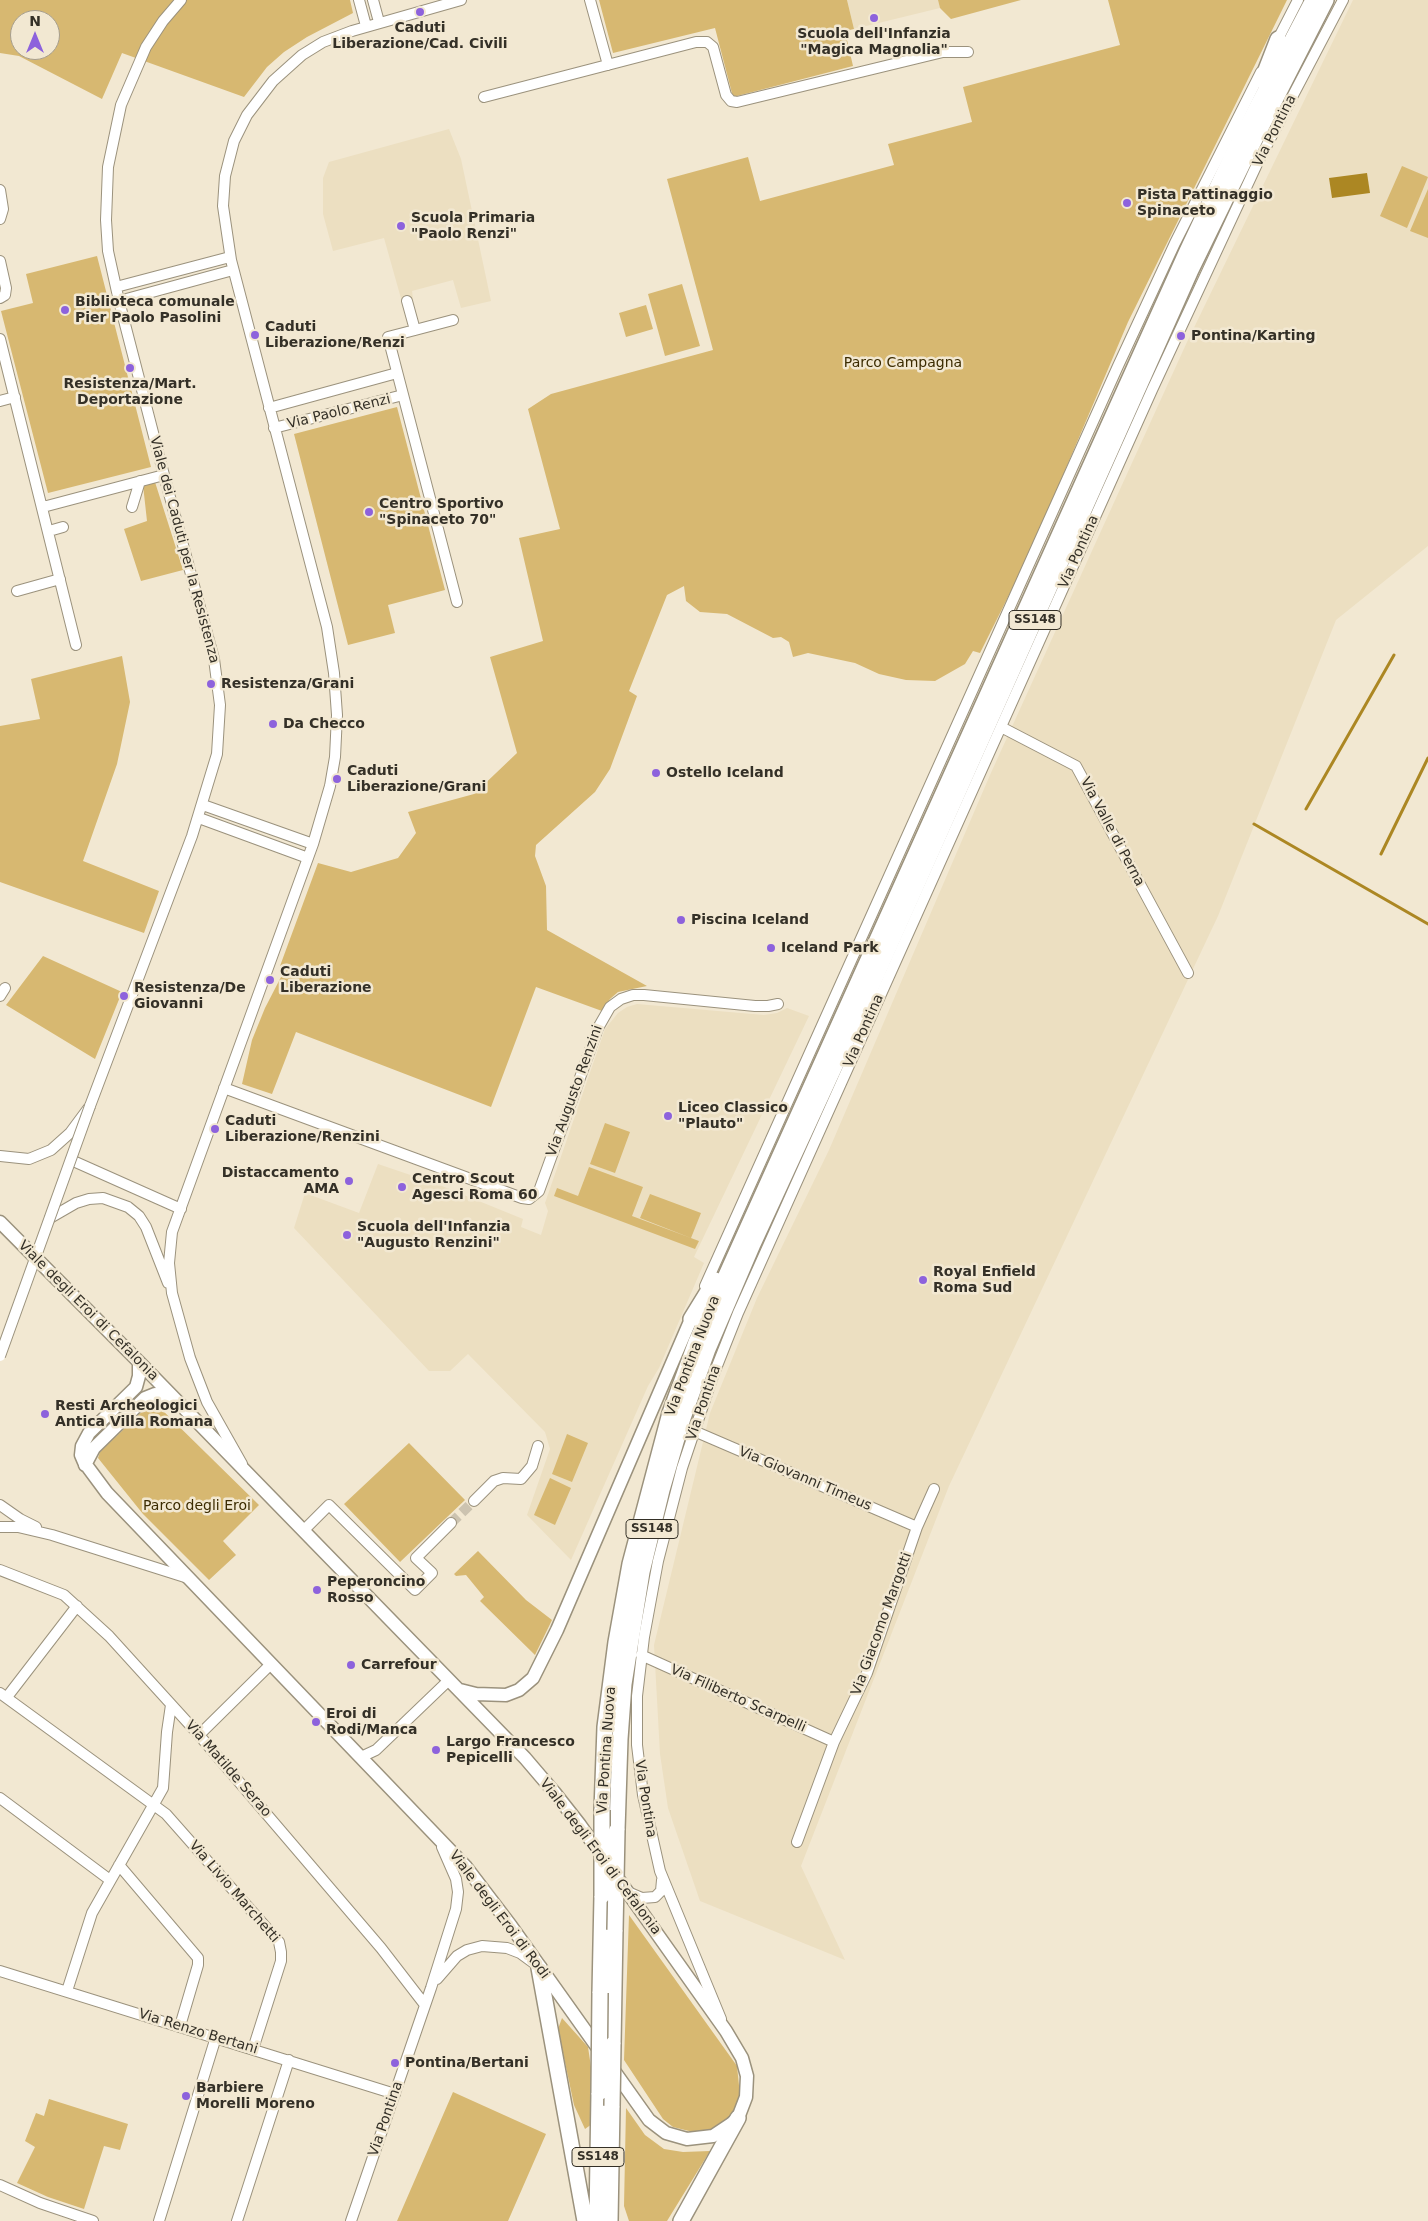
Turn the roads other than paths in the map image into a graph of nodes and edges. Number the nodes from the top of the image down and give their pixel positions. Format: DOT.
graph roads {
  1 [pos="181,0"];
  2 [pos="359,0"];
  3 [pos="373,0"];
  4 [pos="462,0"];
  5 [pos="590,0"];
  6 [pos="1298,0"];
  7 [pos="1313,0"];
  8 [pos="1326,0"];
  9 [pos="1343,0"];
  10 [pos="379,22"];
  11 [pos="366,26"];
  12 [pos="1278,39"];
  13 [pos="968,52"];
  14 [pos="608,65"];
  15 [pos="484,97"];
  16 [pos="1238,144"];
  17 [pos="0,190"];
  18 [pos="0,219"];
  19 [pos="230,257"];
  20 [pos="0,261"];
  21 [pos="233,270"];
  22 [pos="116,287"];
  23 [pos="0,298"];
  24 [pos="119,301"];
  25 [pos="407,301"];
  26 [pos="453,320"];
  27 [pos="414,330"];
  28 [pos="1,344"];
  29 [pos="397,373"];
  30 [pos="403,395"];
  31 [pos="15,397"];
  32 [pos="0,401"];
  33 [pos="269,408"];
  34 [pos="274,428"];
  35 [pos="164,475"];
  36 [pos="140,481"];
  37 [pos="132,507"];
  38 [pos="43,508"];
  39 [pos="63,527"];
  40 [pos="48,531"];
  41 [pos="60,579"];
  42 [pos="18,591"];
  43 [pos="457,602"];
  44 [pos="76,645"];
  45 [pos="1001,727"];
  46 [pos="203,805"];
  47 [pos="199,818"];
  48 [pos="313,844"];
  49 [pos="308,858"];
  50 [pos="1188,973"];
  51 [pos="778,1004"];
  52 [pos="224,1088"];
  53 [pos="90,1106"];
  54 [pos="0,1156"];
  55 [pos="71,1160"];
  56 [pos="181,1209"];
  57 [pos="50,1218"];
  58 [pos="0,1222"];
  59 [pos="747,1242"];
  60 [pos="172,1293"];
  61 [pos="690,1319"];
  62 [pos="0,1356"];
  63 [pos="139,1362"];
  64 [pos="180,1404"];
  65 [pos="694,1430"];
  66 [pos="538,1446"];
  67 [pos="85,1465"];
  68 [pos="248,1476"];
  69 [pos="934,1489"];
  70 [pos="474,1501"];
  71 [pos="0,1505"];
  72 [pos="451,1524"];
  73 [pos="0,1527"];
  74 [pos="917,1527"];
  75 [pos="303,1531"];
  76 [pos="52,1534"];
  77 [pos="0,1570"];
  78 [pos="188,1578"];
  79 [pos="77,1606"];
  80 [pos="641,1655"];
  81 [pos="270,1665"];
  82 [pos="453,1684"];
  83 [pos="3,1695"];
  84 [pos="171,1705"];
  85 [pos="199,1735"];
  86 [pos="834,1742"];
  87 [pos="361,1757"];
  88 [pos="0,1798"];
  89 [pos="154,1805"];
  90 [pos="436,1835"];
  91 [pos="797,1842"];
  92 [pos="119,1865"];
  93 [pos="660,1871"];
  94 [pos="110,1880"];
  95 [pos="628,1892"];
  96 [pos="539,1968"];
  97 [pos="0,1971"];
  98 [pos="432,1988"];
  99 [pos="66,1990"];
  100 [pos="426,2005"];
  101 [pos="180,2026"];
  102 [pos="726,2031"];
  103 [pos="216,2037"];
  104 [pos="253,2049"];
  105 [pos="289,2060"];
  106 [pos="395,2094"];
  107 [pos="741,2112"];
  108 [pos="0,2185"];
  109 [pos="93,2221"];
  110 [pos="159,2221"];
  111 [pos="238,2221"];
  112 [pos="351,2221"];
  113 [pos="585,2221"];
  114 [pos="597,2221"];
  115 [pos="610,2221"];
  116 [pos="681,2221"];
  1 -- 22 [label="street, Viale dei Caduti per la Resistenza"];
  2 -- 11 [label="street"];
  3 -- 10 [label="street"];
  4 -- 10 [label="street"];
  5 -- 14 [label="street"];
  6 -- 12 [label="street"];
  7 -- 16 [label="highway, Via Pontina / SS148"];
  8 -- 59 [label="highway, Via Pontina / SS148"];
  9 -- 45 [label="street, Via Pontina"];
  10 -- 11 [label="street"];
  11 -- 19 [label="street"];
  12 -- 16 [label="highway"];
  12 -- 61 [label="street"];
  13 -- 14 [label="street"];
  14 -- 15 [label="street"];
  16 -- 59 [label="highway, Via Pontina / SS148"];
  17 -- 18 [label="street"];
  19 -- 21 [label="street"];
  19 -- 22 [label="street"];
  20 -- 23 [label="street"];
  21 -- 24 [label="street"];
  21 -- 33 [label="street"];
  22 -- 24 [label="street, Viale dei Caduti per la Resistenza"];
  24 -- 35 [label="street, Viale dei Caduti per la Resistenza"];
  25 -- 27 [label="street"];
  26 -- 27 [label="street, Via Paolo Renzi"];
  27 -- 29 [label="street, Via Paolo Renzi"];
  28 -- 31 [label="street"];
  29 -- 30 [label="street, Via Paolo Renzi"];
  29 -- 33 [label="street, Via Paolo Renzi"];
  30 -- 34 [label="street, Via Paolo Renzi"];
  30 -- 43 [label="street, Via Paolo Renzi"];
  31 -- 32 [label="street"];
  31 -- 38 [label="street"];
  33 -- 34 [label="street"];
  34 -- 48 [label="street"];
  35 -- 36 [label="street"];
  35 -- 46 [label="street, Viale dei Caduti per la Resistenza"];
  36 -- 37 [label="street"];
  36 -- 38 [label="street"];
  38 -- 40 [label="street"];
  39 -- 40 [label="street"];
  40 -- 41 [label="street"];
  41 -- 42 [label="street"];
  41 -- 44 [label="street"];
  45 -- 50 [label="street, Via Valle di Perna"];
  45 -- 65 [label="street, Via Pontina"];
  46 -- 47 [label="street, Viale dei Caduti per la Resistenza"];
  46 -- 48 [label="street"];
  47 -- 49 [label="street"];
  47 -- 53 [label="street, Viale dei Caduti per la Resistenza"];
  48 -- 49 [label="street"];
  49 -- 52 [label="street"];
  51 -- 52 [label="street, Via Augusto Renzini"];
  52 -- 56 [label="street"];
  53 -- 54 [label="street"];
  53 -- 55 [label="street, Viale dei Caduti per la Resistenza, bridge"];
  55 -- 56 [label="street"];
  55 -- 57 [label="street, Viale dei Caduti per la Resistenza, bridge"];
  56 -- 60 [label="street"];
  57 -- 60 [label="street"];
  57 -- 62 [label="street, Viale dei Caduti per la Resistenza, bridge"];
  58 -- 63 [label="main road, Viale degli Eroi di Cefalonia"];
  59 -- 61 [label="highway"];
  59 -- 114 [label="highway, Via Pontina Nuova / SS148, bridge"];
  59 -- 115 [label="highway, Via Pontina Nuova / SS148, bridge"];
  60 -- 68 [label="street"];
  61 -- 82 [label="main road"];
  63 -- 64 [label="main road, Viale degli Eroi di Cefalonia"];
  63 -- 67 [label="main road"];
  64 -- 67 [label="main road"];
  64 -- 68 [label="main road, Viale degli Eroi di Cefalonia"];
  65 -- 74 [label="street, Via Giovanni Timeus"];
  65 -- 80 [label="street, Via Pontina"];
  66 -- 70 [label="street"];
  67 -- 78 [label="main road, Viale degli Eroi di Rodi"];
  68 -- 75 [label="main road, Viale degli Eroi di Cefalonia"];
  69 -- 74 [label="street, Via Giacomo Margotti"];
  71 -- 76 [label="street"];
  72 -- 75 [label="street"];
  73 -- 76 [label="street"];
  74 -- 86 [label="street, Via Giacomo Margotti"];
  75 -- 82 [label="main road, Viale degli Eroi di Cefalonia"];
  76 -- 78 [label="street"];
  77 -- 79 [label="street, Via Matilde Serao"];
  78 -- 81 [label="main road, Viale degli Eroi di Rodi"];
  79 -- 83 [label="street"];
  79 -- 84 [label="street, Via Matilde Serao"];
  80 -- 86 [label="street, Via Filiberto Scarpelli"];
  80 -- 93 [label="street, Via Pontina"];
  81 -- 85 [label="street"];
  81 -- 87 [label="main road, Viale degli Eroi di Rodi"];
  82 -- 87 [label="street"];
  82 -- 95 [label="main road, Viale degli Eroi di Cefalonia"];
  83 -- 89 [label="street, Via Livio Marchetti"];
  84 -- 85 [label="street, Via Matilde Serao"];
  84 -- 89 [label="street"];
  85 -- 100 [label="street, Via Matilde Serao"];
  86 -- 91 [label="street, Via Giacomo Margotti"];
  87 -- 90 [label="main road, Viale degli Eroi di Rodi"];
  88 -- 94 [label="street"];
  89 -- 92 [label="street"];
  89 -- 104 [label="street, Via Livio Marchetti"];
  90 -- 96 [label="main road, Viale degli Eroi di Rodi"];
  90 -- 98 [label="street, Via Pontina"];
  92 -- 94 [label="street"];
  92 -- 101 [label="street"];
  93 -- 95 [label="street"];
  93 -- 102 [label="street, Via Pontina"];
  94 -- 99 [label="street"];
  95 -- 102 [label="main road, Viale degli Eroi di Cefalonia"];
  96 -- 98 [label="street, Via Pontina"];
  96 -- 107 [label="main road, Viale degli Eroi di Rodi"];
  96 -- 113 [label="highway"];
  97 -- 99 [label="street, Via Renzo Bertani"];
  98 -- 100 [label="street, Via Pontina"];
  99 -- 101 [label="street, Via Renzo Bertani"];
  100 -- 106 [label="street, Via Pontina"];
  101 -- 103 [label="street, Via Renzo Bertani"];
  102 -- 107 [label="main road, Via Pontina"];
  103 -- 104 [label="street, Via Renzo Bertani"];
  103 -- 110 [label="street"];
  104 -- 105 [label="street, Via Renzo Bertani"];
  105 -- 106 [label="street, Via Renzo Bertani"];
  105 -- 111 [label="street"];
  106 -- 112 [label="street, Via Pontina"];
  107 -- 116 [label="highway"];
  108 -- 109 [label="street"];
}
